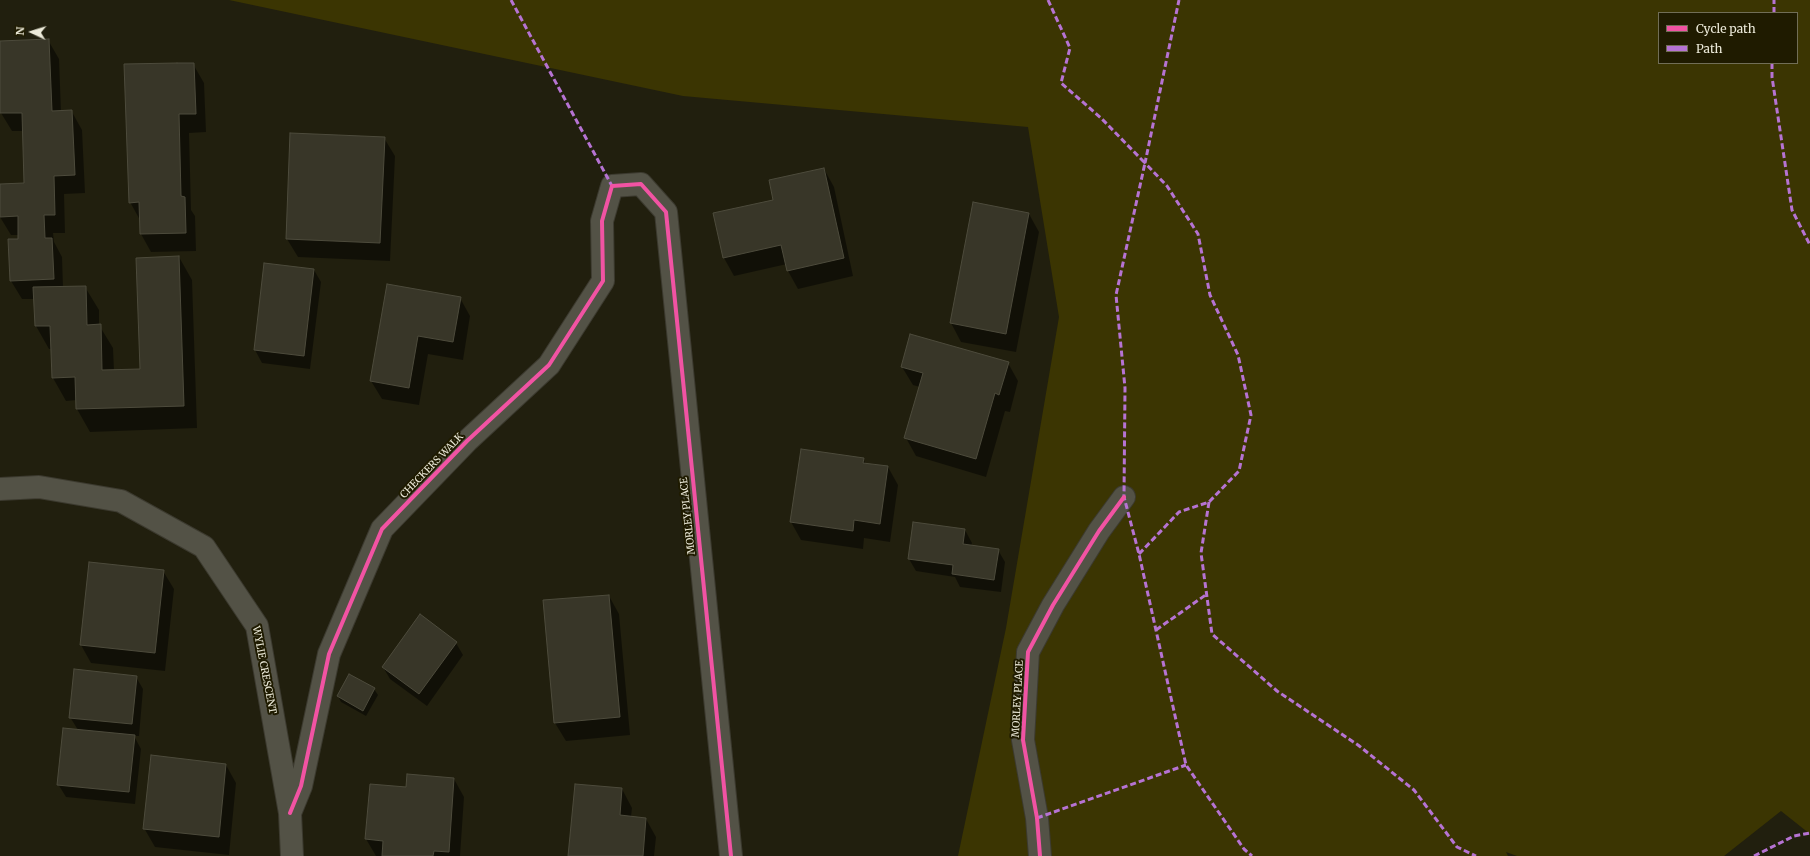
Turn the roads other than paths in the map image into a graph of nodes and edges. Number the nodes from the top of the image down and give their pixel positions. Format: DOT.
graph roads {
  1 [pos="641,184"];
  2 [pos="0,489"];
  3 [pos="1124,497"];
  4 [pos="290,813"];
  5 [pos="292,856"];
  6 [pos="731,856"];
  7 [pos="1040,856"];
  1 -- 4 [label="street, CHECKERS WALK"];
  1 -- 6 [label="street, MORLEY PLACE"];
  2 -- 4 [label="street, WYLIE CRESCENT"];
  3 -- 7 [label="street, MORLEY PLACE"];
  4 -- 5 [label="street, WYLIE CRESCENT"];
}
